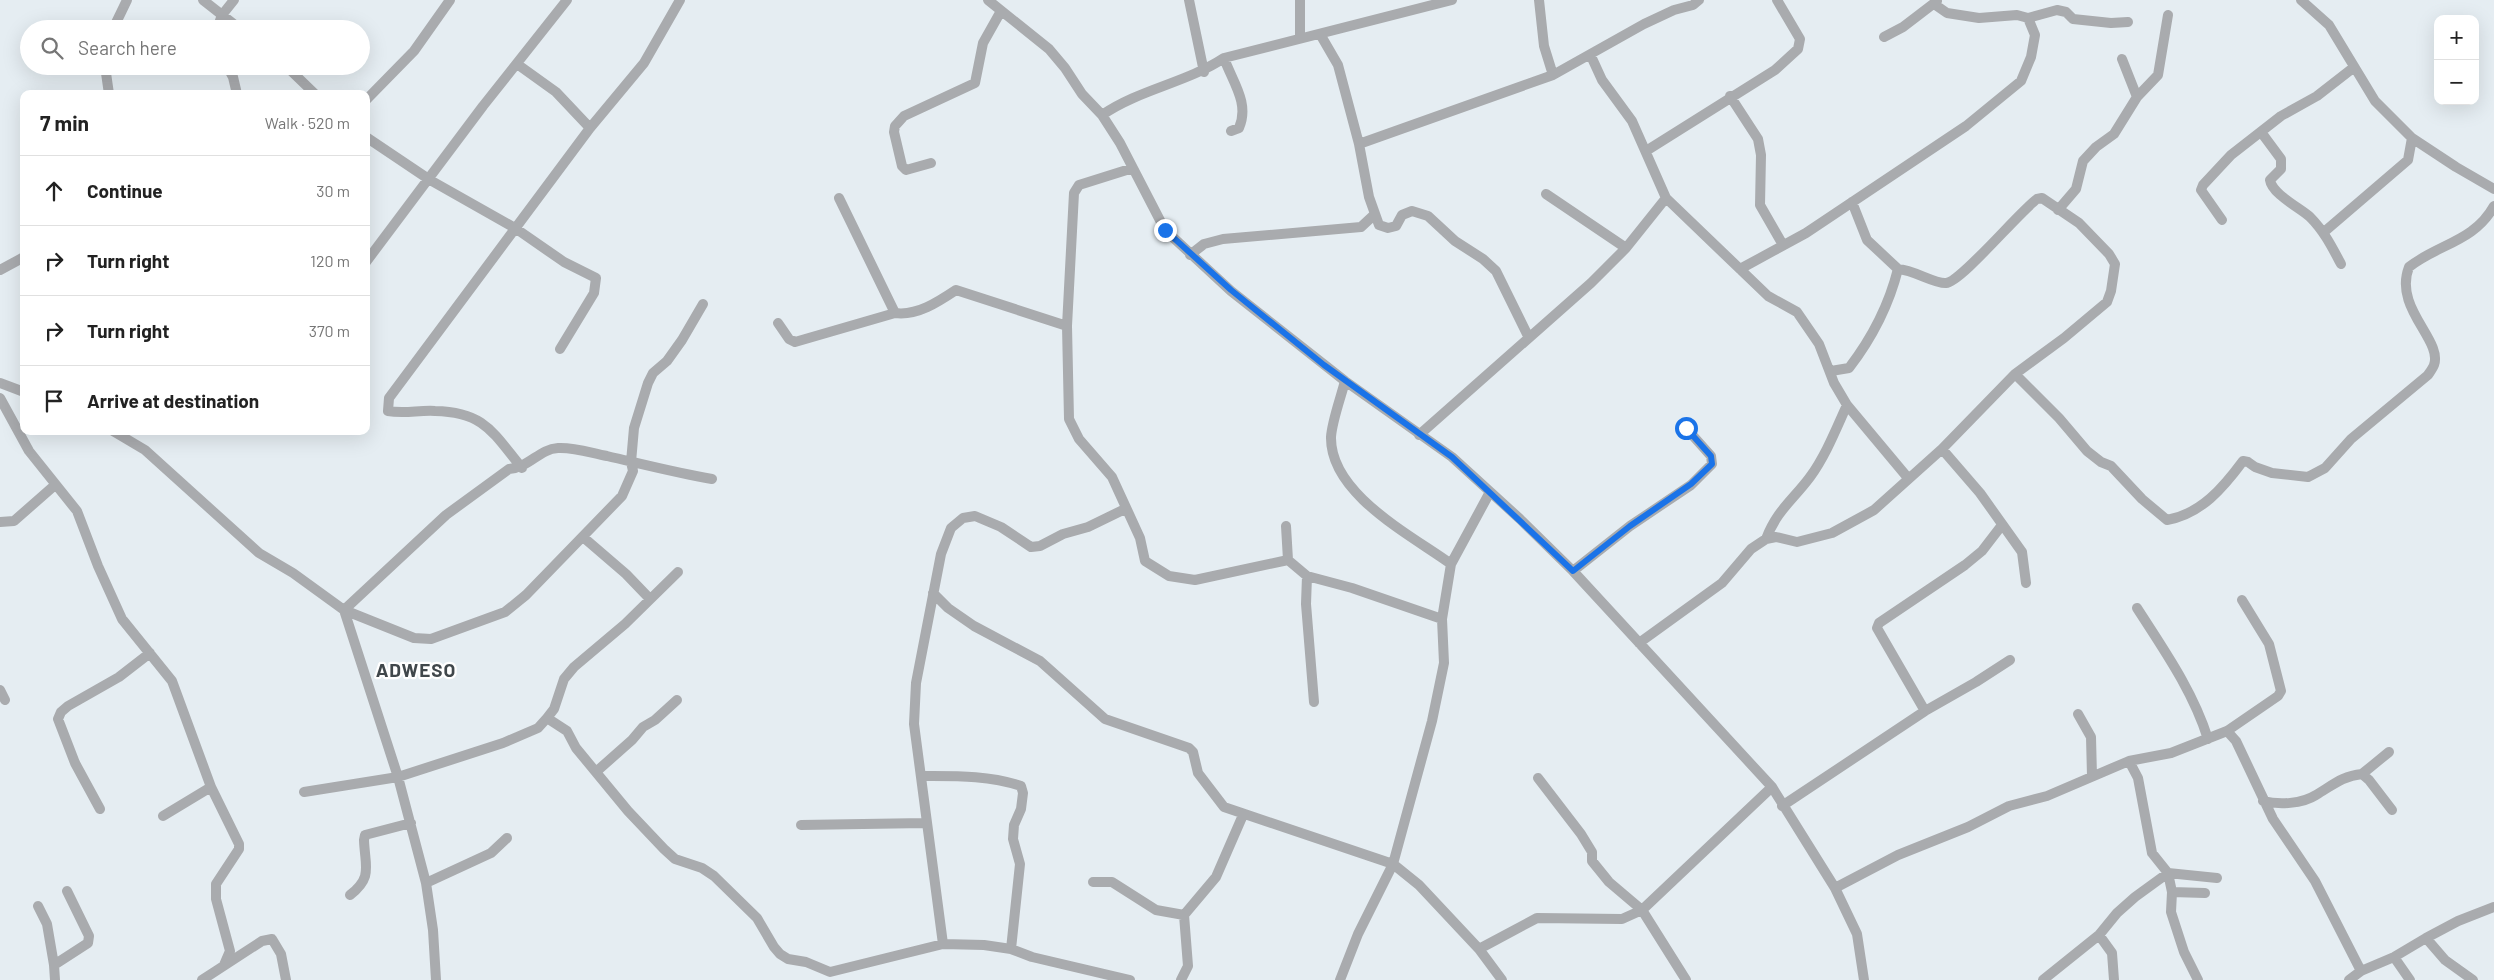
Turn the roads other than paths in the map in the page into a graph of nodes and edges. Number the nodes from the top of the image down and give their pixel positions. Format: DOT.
graph roads {
  1 [pos="127,0"];
  2 [pos="203,0"];
  3 [pos="234,0"];
  4 [pos="450,0"];
  5 [pos="568,0"];
  6 [pos="680,0"];
  7 [pos="988,0"];
  8 [pos="1188,0"];
  9 [pos="1300,0"];
  10 [pos="1452,0"];
  11 [pos="1539,0"];
  12 [pos="1699,0"];
  13 [pos="1777,0"];
  14 [pos="2301,0"];
  15 [pos="1936,2"];
  16 [pos="1001,11"];
  17 [pos="222,15"];
  18 [pos="2168,15"];
  19 [pos="2028,18"];
  20 [pos="117,20"];
  21 [pos="220,20"];
  22 [pos="228,20"];
  23 [pos="2128,22"];
  24 [pos="1320,34"];
  25 [pos="1300,37"];
  26 [pos="1884,37"];
  27 [pos="1591,56"];
  28 [pos="1224,58"];
  29 [pos="2122,59"];
  30 [pos="516,64"];
  31 [pos="2353,68"];
  32 [pos="1204,72"];
  33 [pos="106,75"];
  34 [pos="232,75"];
  35 [pos="295,75"];
  36 [pos="1552,76"];
  37 [pos="108,90"];
  38 [pos="236,90"];
  39 [pos="311,90"];
  40 [pos="370,96"];
  41 [pos="1730,96"];
  42 [pos="2138,96"];
  43 [pos="1102,115"];
  44 [pos="590,128"];
  45 [pos="1231,131"];
  46 [pos="2261,132"];
  47 [pos="2412,138"];
  48 [pos="370,140"];
  49 [pos="1359,144"];
  50 [pos="1646,151"];
  51 [pos="932,163"];
  52 [pos="1133,168"];
  53 [pos="430,180"];
  54 [pos="2494,189"];
  55 [pos="1546,194"];
  56 [pos="839,198"];
  57 [pos="1666,198"];
  58 [pos="1852,202"];
  59 [pos="2494,206"];
  60 [pos="2058,210"];
  61 [pos="1375,214"];
  62 [pos="2222,220"];
  63 [pos="515,228"];
  64 [pos="2324,232"];
  65 [pos="1783,245"];
  66 [pos="1626,248"];
  67 [pos="1190,255"];
  68 [pos="370,257"];
  69 [pos="20,259"];
  70 [pos="2341,264"];
  71 [pos="1740,269"];
  72 [pos="1898,269"];
  73 [pos="0,270"];
  74 [pos="703,304"];
  75 [pos="895,313"];
  76 [pos="778,323"];
  77 [pos="1067,326"];
  78 [pos="1528,336"];
  79 [pos="560,349"];
  80 [pos="1831,371"];
  81 [pos="2015,374"];
  82 [pos="1345,381"];
  83 [pos="0,384"];
  84 [pos="20,391"];
  85 [pos="0,398"];
  86 [pos="1847,405"];
  87 [pos="1686,428"];
  88 [pos="20,435"];
  89 [pos="20,435"];
  90 [pos="119,435"];
  91 [pos="1419,435"];
  92 [pos="1942,448"];
  93 [pos="631,462"];
  94 [pos="522,468"];
  95 [pos="1908,478"];
  96 [pos="712,480"];
  97 [pos="55,485"];
  98 [pos="1490,492"];
  99 [pos="1125,509"];
  100 [pos="0,522"];
  101 [pos="2002,524"];
  102 [pos="1286,526"];
  103 [pos="583,537"];
  104 [pos="1766,539"];
  105 [pos="1288,560"];
  106 [pos="1451,564"];
  107 [pos="1573,571"];
  108 [pos="678,572"];
  109 [pos="1308,576"];
  110 [pos="2026,583"];
  111 [pos="933,593"];
  112 [pos="650,599"];
  113 [pos="2242,600"];
  114 [pos="2137,608"];
  115 [pos="344,610"];
  116 [pos="1442,619"];
  117 [pos="1639,644"];
  118 [pos="150,653"];
  119 [pos="2010,660"];
  120 [pos="678,700"];
  121 [pos="1314,702"];
  122 [pos="1925,711"];
  123 [pos="2078,714"];
  124 [pos="547,718"];
  125 [pos="2227,732"];
  126 [pos="2208,739"];
  127 [pos="2389,752"];
  128 [pos="2129,761"];
  129 [pos="597,771"];
  130 [pos="2362,774"];
  131 [pos="921,776"];
  132 [pos="2092,776"];
  133 [pos="398,777"];
  134 [pos="1538,778"];
  135 [pos="211,786"];
  136 [pos="1772,787"];
  137 [pos="304,792"];
  138 [pos="2263,801"];
  139 [pos="1782,806"];
  140 [pos="100,809"];
  141 [pos="2392,810"];
  142 [pos="163,816"];
  143 [pos="1243,816"];
  144 [pos="410,823"];
  145 [pos="925,823"];
  146 [pos="801,825"];
  147 [pos="507,838"];
  148 [pos="1393,864"];
  149 [pos="2168,873"];
  150 [pos="2217,878"];
  151 [pos="1093,882"];
  152 [pos="426,883"];
  153 [pos="1835,888"];
  154 [pos="67,891"];
  155 [pos="2172,892"];
  156 [pos="2205,893"];
  157 [pos="350,895"];
  158 [pos="38,906"];
  159 [pos="2494,907"];
  160 [pos="1642,910"];
  161 [pos="1184,915"];
  162 [pos="2099,935"];
  163 [pos="2426,938"];
  164 [pos="943,944"];
  165 [pos="1479,949"];
  166 [pos="1010,950"];
  167 [pos="2394,957"];
  168 [pos="54,965"];
  169 [pos="224,966"];
  170 [pos="2361,971"];
  171 [pos="828,976"];
  172 [pos="55,980"];
  173 [pos="202,980"];
  174 [pos="286,980"];
  175 [pos="436,980"];
  176 [pos="1130,980"];
  177 [pos="1181,980"];
  178 [pos="1340,980"];
  179 [pos="1502,980"];
  180 [pos="1686,980"];
  181 [pos="1864,980"];
  182 [pos="2043,980"];
  183 [pos="2114,980"];
  184 [pos="2198,980"];
  185 [pos="2349,980"];
  186 [pos="2410,980"];
  187 [pos="2473,980"];
  1 -- 20 [label="street"];
  2 -- 17 [label="street"];
  3 -- 17 [label="street"];
  4 -- 40 [label="street"];
  5 -- 30 [label="street"];
  6 -- 44 [label="street"];
  7 -- 16 [label="street"];
  8 -- 32 [label="street"];
  9 -- 25 [label="street"];
  10 -- 24 [label="street"];
  11 -- 36 [label="street"];
  12 -- 27 [label="street"];
  13 -- 41 [label="street"];
  14 -- 31 [label="street"];
  15 -- 19 [label="street"];
  15 -- 26 [label="street"];
  16 -- 43 [label="street"];
  16 -- 51 [label="street"];
  17 -- 21 [label="street"];
  17 -- 22 [label="street"];
  18 -- 42 [label="street"];
  19 -- 23 [label="street"];
  19 -- 58 [label="street"];
  24 -- 25 [label="street"];
  24 -- 49 [label="street"];
  25 -- 28 [label="street"];
  27 -- 36 [label="street"];
  27 -- 50 [label="street"];
  28 -- 32 [label="street"];
  28 -- 45 [label="street"];
  29 -- 42 [label="street"];
  30 -- 44 [label="street"];
  30 -- 53 [label="street"];
  31 -- 46 [label="street"];
  31 -- 47 [label="street"];
  32 -- 43 [label="street"];
  33 -- 37 [label="street"];
  34 -- 38 [label="street"];
  35 -- 39 [label="street"];
  36 -- 49 [label="street"];
  41 -- 50 [label="street"];
  41 -- 65 [label="street"];
  42 -- 60 [label="street"];
  43 -- 52 [label="street"];
  44 -- 63 [label="street"];
  46 -- 62 [label="street"];
  46 -- 64 [label="street"];
  47 -- 54 [label="street"];
  47 -- 64 [label="street"];
  48 -- 53 [label="street"];
  49 -- 61 [label="street"];
  50 -- 57 [label="street"];
  52 -- 67 [label="street"];
  52 -- 77 [label="street"];
  53 -- 63 [label="street"];
  53 -- 68 [label="street"];
  55 -- 66 [label="street"];
  56 -- 75 [label="street"];
  57 -- 66 [label="street"];
  57 -- 71 [label="street"];
  58 -- 65 [label="street"];
  58 -- 72 [label="street"];
  59 -- 81 [label="street"];
  60 -- 72 [label="street"];
  60 -- 81 [label="street"];
  61 -- 67 [label="street"];
  61 -- 78 [label="street"];
  63 -- 79 [label="street"];
  63 -- 94 [label="street"];
  64 -- 70 [label="street"];
  65 -- 71 [label="street"];
  66 -- 78 [label="street"];
  67 -- 82 [label="street"];
  69 -- 73 [label="street"];
  71 -- 80 [label="street"];
  72 -- 80 [label="street"];
  74 -- 93 [label="street"];
  75 -- 76 [label="street"];
  75 -- 77 [label="street"];
  77 -- 99 [label="street"];
  78 -- 91 [label="street"];
  80 -- 86 [label="street"];
  81 -- 92 [label="street"];
  82 -- 91 [label="street"];
  82 -- 106 [label="street"];
  83 -- 84 [label="street"];
  85 -- 88 [label="street"];
  86 -- 95 [label="street"];
  86 -- 104 [label="street"];
  87 -- 107 [label="street"];
  89 -- 97 [label="street"];
  90 -- 115 [label="street"];
  91 -- 98 [label="street"];
  92 -- 95 [label="street"];
  92 -- 101 [label="street"];
  93 -- 94 [label="street"];
  93 -- 96 [label="street"];
  93 -- 103 [label="street"];
  94 -- 115 [label="street"];
  95 -- 104 [label="street"];
  97 -- 100 [label="street"];
  97 -- 118 [label="street"];
  98 -- 106 [label="street"];
  98 -- 107 [label="street"];
  99 -- 105 [label="street"];
  99 -- 111 [label="street"];
  101 -- 110 [label="street"];
  101 -- 122 [label="street"];
  102 -- 105 [label="street"];
  103 -- 112 [label="street"];
  103 -- 115 [label="street"];
  104 -- 117 [label="street"];
  105 -- 109 [label="street"];
  106 -- 116 [label="street"];
  107 -- 117 [label="street"];
  108 -- 112 [label="street"];
  109 -- 116 [label="street"];
  109 -- 121 [label="street"];
  111 -- 131 [label="street"];
  111 -- 143 [label="street"];
  112 -- 124 [label="street"];
  113 -- 125 [label="street"];
  114 -- 126 [label="street"];
  115 -- 133 [label="street"];
  116 -- 148 [label="street"];
  117 -- 136 [label="street"];
  118 -- 135 [label="street"];
  118 -- 140 [label="street"];
  119 -- 122 [label="street"];
  120 -- 129 [label="street"];
  122 -- 139 [label="street"];
  123 -- 132 [label="street"];
  124 -- 129 [label="street"];
  124 -- 133 [label="street"];
  125 -- 126 [label="street"];
  125 -- 138 [label="street"];
  126 -- 128 [label="street"];
  127 -- 130 [label="street"];
  128 -- 132 [label="street"];
  128 -- 149 [label="street"];
  129 -- 171 [label="street"];
  130 -- 138 [label="street"];
  130 -- 141 [label="street"];
  131 -- 145 [label="street"];
  131 -- 166 [label="street"];
  132 -- 153 [label="street"];
  133 -- 137 [label="street"];
  133 -- 144 [label="street"];
  134 -- 160 [label="street"];
  135 -- 142 [label="street"];
  135 -- 169 [label="street"];
  136 -- 139 [label="street"];
  136 -- 160 [label="street"];
  138 -- 170 [label="street"];
  139 -- 153 [label="street"];
  143 -- 148 [label="street"];
  143 -- 161 [label="street"];
  144 -- 152 [label="street"];
  144 -- 157 [label="street"];
  145 -- 146 [label="street"];
  145 -- 164 [label="street"];
  147 -- 152 [label="street"];
  148 -- 165 [label="street"];
  148 -- 178 [label="street"];
  149 -- 150 [label="street"];
  149 -- 155 [label="street"];
  149 -- 162 [label="street"];
  151 -- 161 [label="street"];
  152 -- 175 [label="street"];
  153 -- 181 [label="street"];
  154 -- 168 [label="street"];
  155 -- 156 [label="street"];
  155 -- 184 [label="street"];
  158 -- 168 [label="street"];
  159 -- 163 [label="street"];
  160 -- 165 [label="street"];
  160 -- 180 [label="street"];
  161 -- 177 [label="street"];
  162 -- 182 [label="street"];
  162 -- 183 [label="street"];
  163 -- 167 [label="street"];
  163 -- 187 [label="street"];
  164 -- 166 [label="street"];
  164 -- 171 [label="street"];
  165 -- 179 [label="street"];
  166 -- 176 [label="street"];
  167 -- 170 [label="street"];
  167 -- 186 [label="street"];
  168 -- 172 [label="street"];
  169 -- 173 [label="street"];
  169 -- 174 [label="street"];
  170 -- 185 [label="street"];
}
